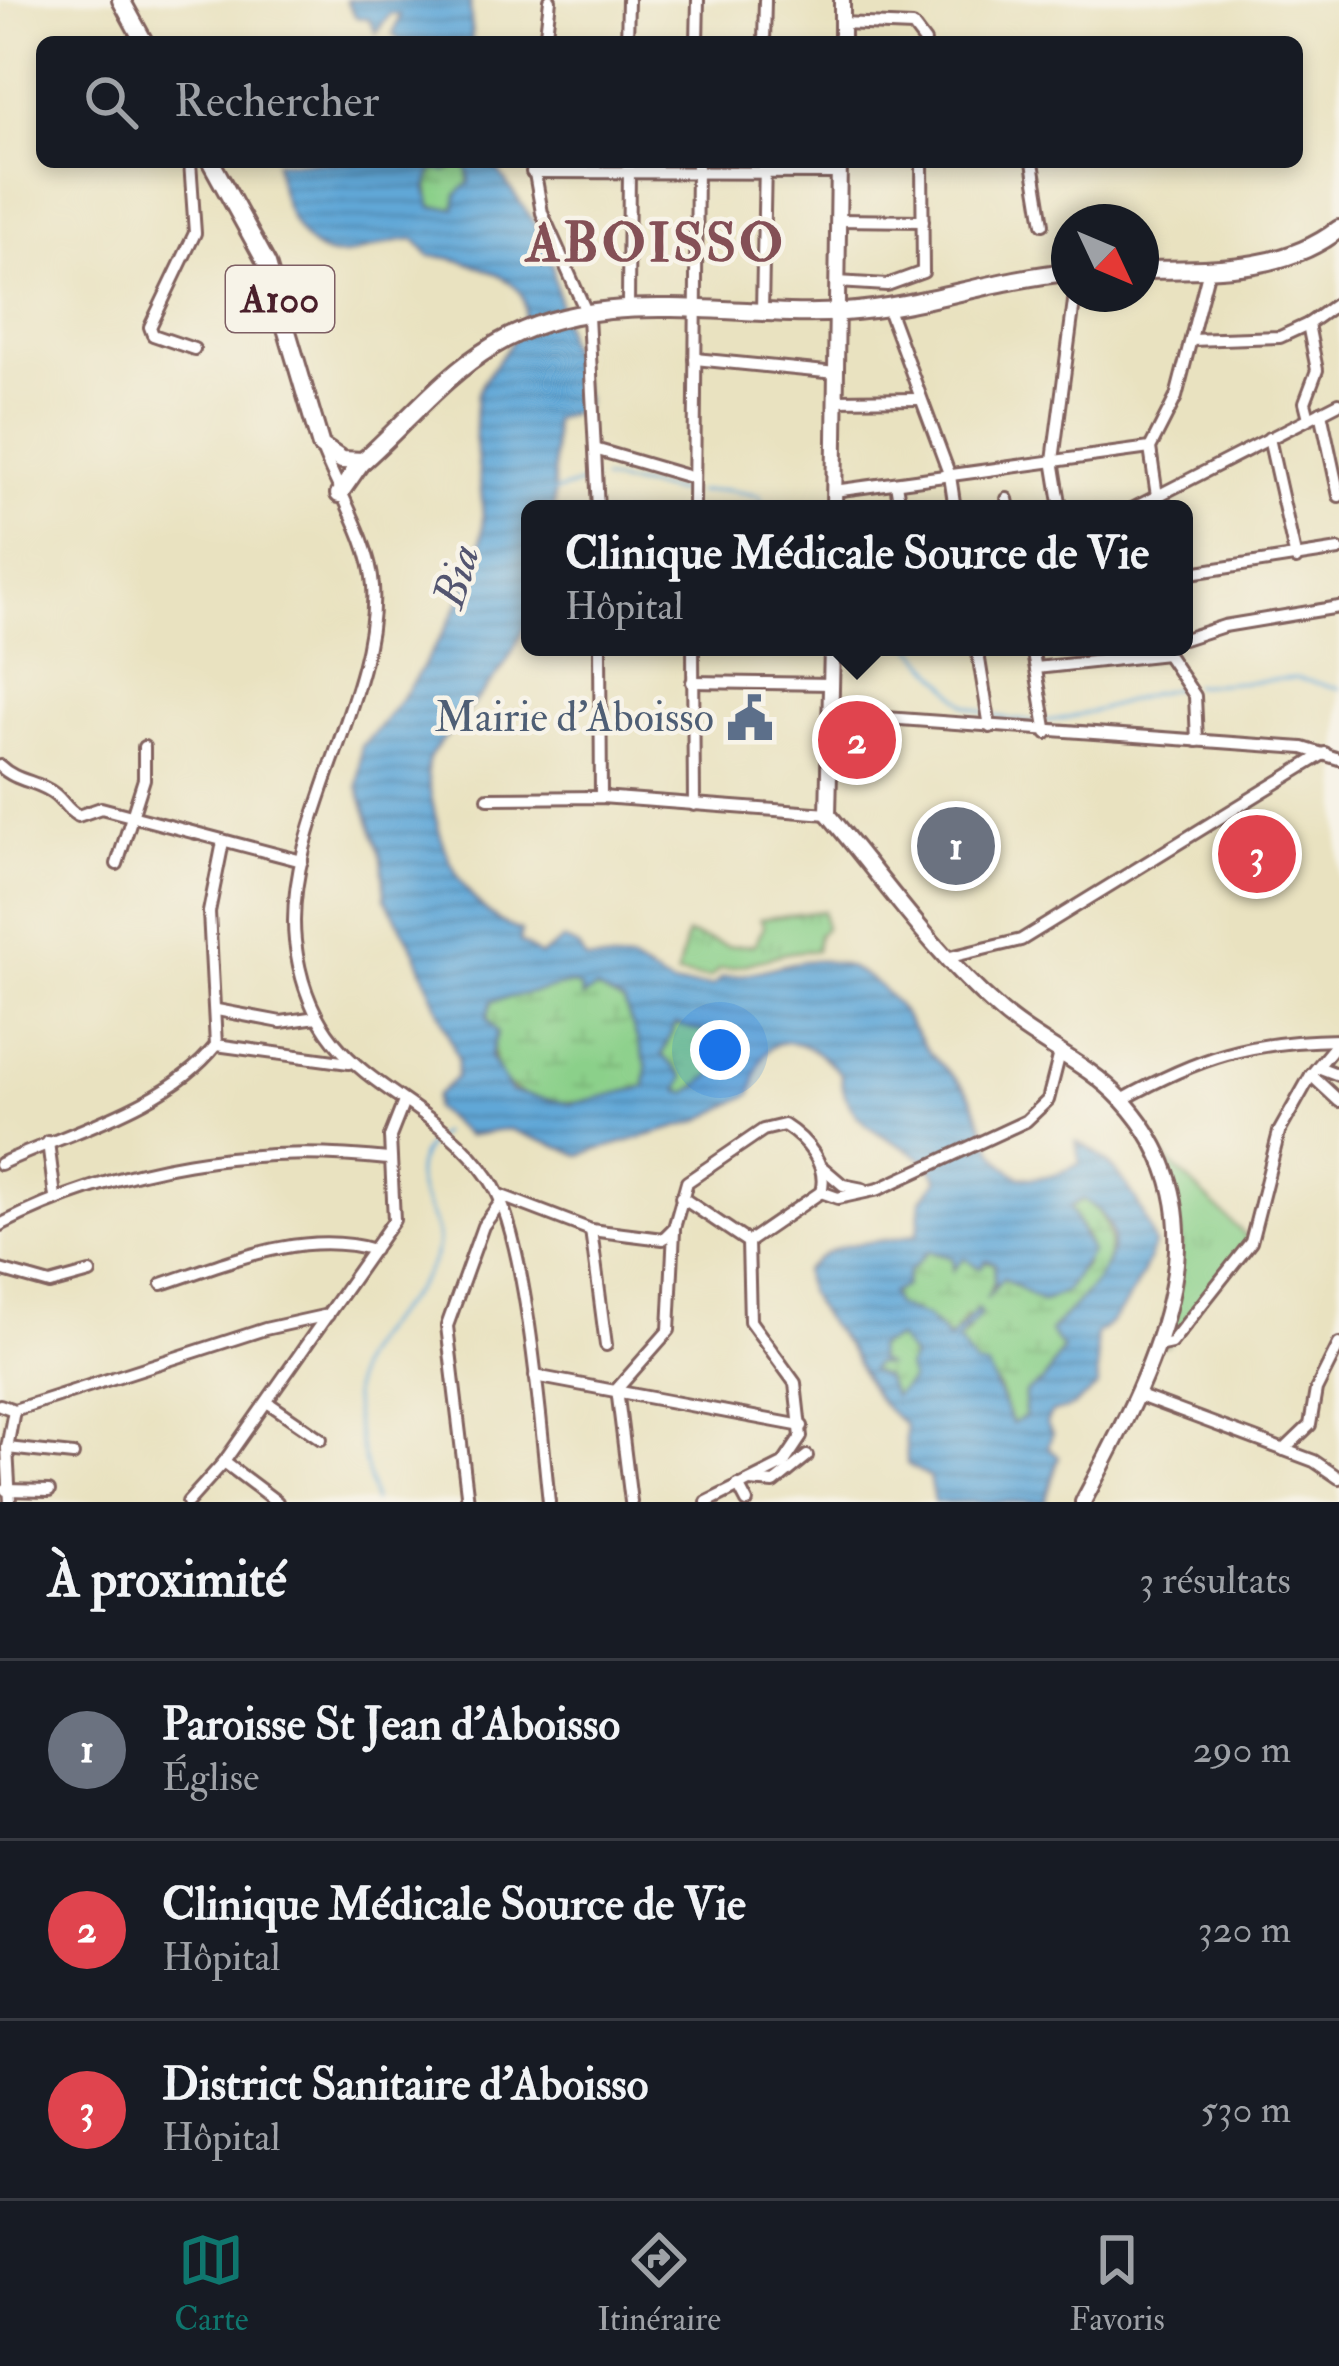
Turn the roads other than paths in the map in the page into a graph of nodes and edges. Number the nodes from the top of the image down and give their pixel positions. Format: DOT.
graph roads {
  1 [pos="121,0"];
  2 [pos="550,0"];
  3 [pos="628,0"];
  4 [pos="698,0"];
  5 [pos="764,0"];
  6 [pos="842,0"];
  7 [pos="842,23"];
  8 [pos="141,36"];
  9 [pos="546,36"];
  10 [pos="627,36"];
  11 [pos="697,36"];
  12 [pos="764,36"];
  13 [pos="842,36"];
  14 [pos="921,36"];
  15 [pos="190,168"];
  16 [pos="214,168"];
  17 [pos="532,168"];
  18 [pos="629,168"];
  19 [pos="697,168"];
  20 [pos="765,168"];
  21 [pos="839,168"];
  22 [pos="922,168"];
  23 [pos="1034,168"];
  24 [pos="838,220"];
  25 [pos="923,221"];
  26 [pos="1043,224"];
  27 [pos="1339,230"];
  28 [pos="1209,269"];
  29 [pos="1159,270"];
  30 [pos="1051,276"];
  31 [pos="837,282"];
  32 [pos="1339,302"];
  33 [pos="628,308"];
  34 [pos="888,309"];
  35 [pos="697,310"];
  36 [pos="762,311"];
  37 [pos="1073,312"];
  38 [pos="837,313"];
  39 [pos="581,317"];
  40 [pos="1307,324"];
  41 [pos="1191,340"];
  42 [pos="194,349"];
  43 [pos="695,359"];
  44 [pos="836,373"];
  45 [pos="919,399"];
  46 [pos="836,400"];
  47 [pos="1339,403"];
  48 [pos="1315,415"];
  49 [pos="1269,438"];
  50 [pos="321,446"];
  51 [pos="1150,448"];
  52 [pos="598,450"];
  53 [pos="362,460"];
  54 [pos="1053,460"];
  55 [pos="950,476"];
  56 [pos="694,478"];
  57 [pos="896,483"];
  58 [pos="834,491"];
  59 [pos="339,494"];
  60 [pos="1156,496"];
  61 [pos="1339,496"];
  62 [pos="598,500"];
  63 [pos="694,500"];
  64 [pos="834,500"];
  65 [pos="898,500"];
  66 [pos="954,500"];
  67 [pos="1060,500"];
  68 [pos="1149,500"];
  69 [pos="1339,550"];
  70 [pos="1296,559"];
  71 [pos="1193,573"];
  72 [pos="1339,607"];
  73 [pos="1193,636"];
  74 [pos="599,656"];
  75 [pos="693,656"];
  76 [pos="832,656"];
  77 [pos="978,656"];
  78 [pos="1034,656"];
  79 [pos="1121,656"];
  80 [pos="1168,656"];
  81 [pos="1036,668"];
  82 [pos="692,682"];
  83 [pos="831,685"];
  84 [pos="831,714"];
  85 [pos="990,727"];
  86 [pos="1047,733"];
  87 [pos="1197,741"];
  88 [pos="144,747"];
  89 [pos="1325,753"];
  90 [pos="1339,759"];
  91 [pos="0,766"];
  92 [pos="601,797"];
  93 [pos="488,798"];
  94 [pos="694,805"];
  95 [pos="828,814"];
  96 [pos="133,819"];
  97 [pos="224,842"];
  98 [pos="302,861"];
  99 [pos="117,864"];
  100 [pos="950,957"];
  101 [pos="217,1010"];
  102 [pos="317,1017"];
  103 [pos="1339,1040"];
  104 [pos="215,1046"];
  105 [pos="1060,1053"];
  106 [pos="349,1063"];
  107 [pos="1314,1071"];
  108 [pos="1339,1075"];
  109 [pos="1122,1100"];
  110 [pos="1339,1101"];
  111 [pos="404,1104"];
  112 [pos="48,1142"];
  113 [pos="388,1159"];
  114 [pos="0,1164"];
  115 [pos="820,1166"];
  116 [pos="821,1192"];
  117 [pos="870,1192"];
  118 [pos="56,1197"];
  119 [pos="681,1197"];
  120 [pos="500,1199"];
  121 [pos="0,1225"];
  122 [pos="674,1228"];
  123 [pos="591,1230"];
  124 [pos="748,1242"];
  125 [pos="374,1250"];
  126 [pos="0,1270"];
  127 [pos="89,1274"];
  128 [pos="162,1284"];
  129 [pos="328,1315"];
  130 [pos="1339,1343"];
  131 [pos="606,1345"];
  132 [pos="1157,1346"];
  133 [pos="536,1376"];
  134 [pos="616,1389"];
  135 [pos="1137,1395"];
  136 [pos="267,1402"];
  137 [pos="0,1405"];
  138 [pos="14,1410"];
  139 [pos="802,1426"];
  140 [pos="321,1439"];
  141 [pos="7,1448"];
  142 [pos="1283,1450"];
  143 [pos="73,1455"];
  144 [pos="807,1456"];
  145 [pos="224,1462"];
  146 [pos="1339,1478"];
  147 [pos="744,1483"];
  148 [pos="49,1491"];
  149 [pos="8,1496"];
  150 [pos="192,1497"];
  151 [pos="208,1502"];
  152 [pos="277,1502"];
  153 [pos="468,1502"];
  154 [pos="549,1502"];
  155 [pos="632,1502"];
  156 [pos="707,1502"];
  157 [pos="747,1502"];
  158 [pos="1083,1502"];
  1 -- 8 [label="highway"];
  2 -- 9 [label="street"];
  3 -- 10 [label="street"];
  4 -- 11 [label="street"];
  5 -- 12 [label="street"];
  6 -- 7 [label="main road"];
  7 -- 13 [label="main road"];
  7 -- 14 [label="street"];
  15 -- 42 [label="street"];
  16 -- 50 [label="highway, A100"];
  17 -- 39 [label="street"];
  18 -- 33 [label="street"];
  19 -- 35 [label="street"];
  20 -- 36 [label="street"];
  21 -- 24 [label="main road"];
  22 -- 25 [label="street"];
  23 -- 26 [label="street"];
  24 -- 25 [label="street"];
  24 -- 31 [label="main road"];
  25 -- 31 [label="street"];
  27 -- 28 [label="highway"];
  28 -- 29 [label="highway"];
  28 -- 41 [label="street"];
  30 -- 34 [label="highway"];
  31 -- 38 [label="main road"];
  32 -- 40 [label="street"];
  33 -- 35 [label="highway"];
  33 -- 39 [label="highway"];
  34 -- 38 [label="highway"];
  34 -- 45 [label="street"];
  35 -- 36 [label="highway"];
  35 -- 43 [label="street"];
  36 -- 38 [label="highway"];
  37 -- 54 [label="street"];
  38 -- 44 [label="main road"];
  39 -- 52 [label="street"];
  39 -- 53 [label="highway"];
  40 -- 41 [label="street"];
  40 -- 48 [label="street"];
  41 -- 51 [label="street"];
  43 -- 44 [label="street"];
  43 -- 56 [label="street"];
  44 -- 46 [label="main road"];
  45 -- 46 [label="street"];
  45 -- 55 [label="street"];
  46 -- 58 [label="main road"];
  47 -- 48 [label="street"];
  48 -- 49 [label="street"];
  48 -- 61 [label="street"];
  49 -- 60 [label="street"];
  49 -- 70 [label="street"];
  50 -- 53 [label="highway"];
  50 -- 59 [label="street"];
  51 -- 54 [label="street"];
  51 -- 60 [label="street"];
  52 -- 56 [label="street"];
  52 -- 62 [label="street"];
  53 -- 59 [label="highway"];
  54 -- 55 [label="street"];
  54 -- 67 [label="street"];
  55 -- 57 [label="street"];
  55 -- 66 [label="street"];
  56 -- 63 [label="street"];
  57 -- 58 [label="street"];
  57 -- 65 [label="street"];
  58 -- 64 [label="main road"];
  59 -- 98 [label="street"];
  60 -- 68 [label="street"];
  69 -- 70 [label="street"];
  70 -- 71 [label="street"];
  72 -- 73 [label="street"];
  74 -- 92 [label="street"];
  75 -- 82 [label="street"];
  76 -- 83 [label="main road"];
  77 -- 85 [label="street"];
  78 -- 81 [label="street"];
  79 -- 81 [label="street"];
  80 -- 87 [label="street"];
  81 -- 86 [label="street"];
  82 -- 83 [label="street"];
  82 -- 94 [label="street"];
  83 -- 84 [label="main road"];
  84 -- 85 [label="street"];
  84 -- 95 [label="main road"];
  85 -- 86 [label="street"];
  86 -- 87 [label="street"];
  87 -- 89 [label="street"];
  88 -- 96 [label="street"];
  89 -- 90 [label="street"];
  89 -- 100 [label="street"];
  91 -- 96 [label="street"];
  92 -- 93 [label="street"];
  92 -- 94 [label="street"];
  94 -- 95 [label="street"];
  95 -- 100 [label="main road"];
  96 -- 97 [label="street"];
  96 -- 99 [label="street"];
  97 -- 98 [label="street"];
  97 -- 101 [label="street"];
  98 -- 102 [label="street"];
  100 -- 105 [label="main road"];
  101 -- 102 [label="street"];
  101 -- 104 [label="street"];
  102 -- 106 [label="street"];
  103 -- 107 [label="street"];
  103 -- 109 [label="street"];
  104 -- 106 [label="street"];
  104 -- 112 [label="street"];
  105 -- 109 [label="main road"];
  105 -- 117 [label="street"];
  106 -- 111 [label="street"];
  107 -- 108 [label="street"];
  107 -- 110 [label="street"];
  107 -- 132 [label="street"];
  109 -- 132 [label="main road"];
  111 -- 113 [label="street"];
  111 -- 120 [label="street"];
  112 -- 114 [label="street"];
  112 -- 118 [label="street"];
  113 -- 118 [label="street"];
  113 -- 125 [label="street"];
  115 -- 116 [label="street"];
  115 -- 117 [label="street"];
  115 -- 119 [label="street"];
  116 -- 117 [label="street"];
  116 -- 124 [label="street"];
  118 -- 121 [label="street"];
  119 -- 122 [label="street"];
  119 -- 124 [label="street"];
  120 -- 123 [label="street"];
  120 -- 133 [label="street"];
  120 -- 153 [label="street"];
  122 -- 123 [label="street"];
  122 -- 134 [label="street"];
  123 -- 131 [label="street"];
  124 -- 139 [label="street"];
  125 -- 128 [label="street"];
  125 -- 129 [label="street"];
  126 -- 127 [label="street"];
  129 -- 136 [label="street"];
  129 -- 138 [label="street"];
  130 -- 142 [label="street"];
  132 -- 135 [label="main road"];
  133 -- 134 [label="street"];
  133 -- 154 [label="street"];
  134 -- 139 [label="street"];
  134 -- 155 [label="street"];
  135 -- 142 [label="street"];
  135 -- 158 [label="main road"];
  136 -- 140 [label="street"];
  136 -- 145 [label="street"];
  137 -- 138 [label="street"];
  138 -- 141 [label="street"];
  139 -- 147 [label="street"];
  141 -- 143 [label="street"];
  141 -- 149 [label="street"];
  142 -- 146 [label="street"];
  144 -- 147 [label="street"];
  145 -- 150 [label="street"];
  145 -- 152 [label="street"];
  147 -- 156 [label="street"];
  147 -- 157 [label="street"];
  148 -- 149 [label="street"];
  150 -- 151 [label="street"];
}
